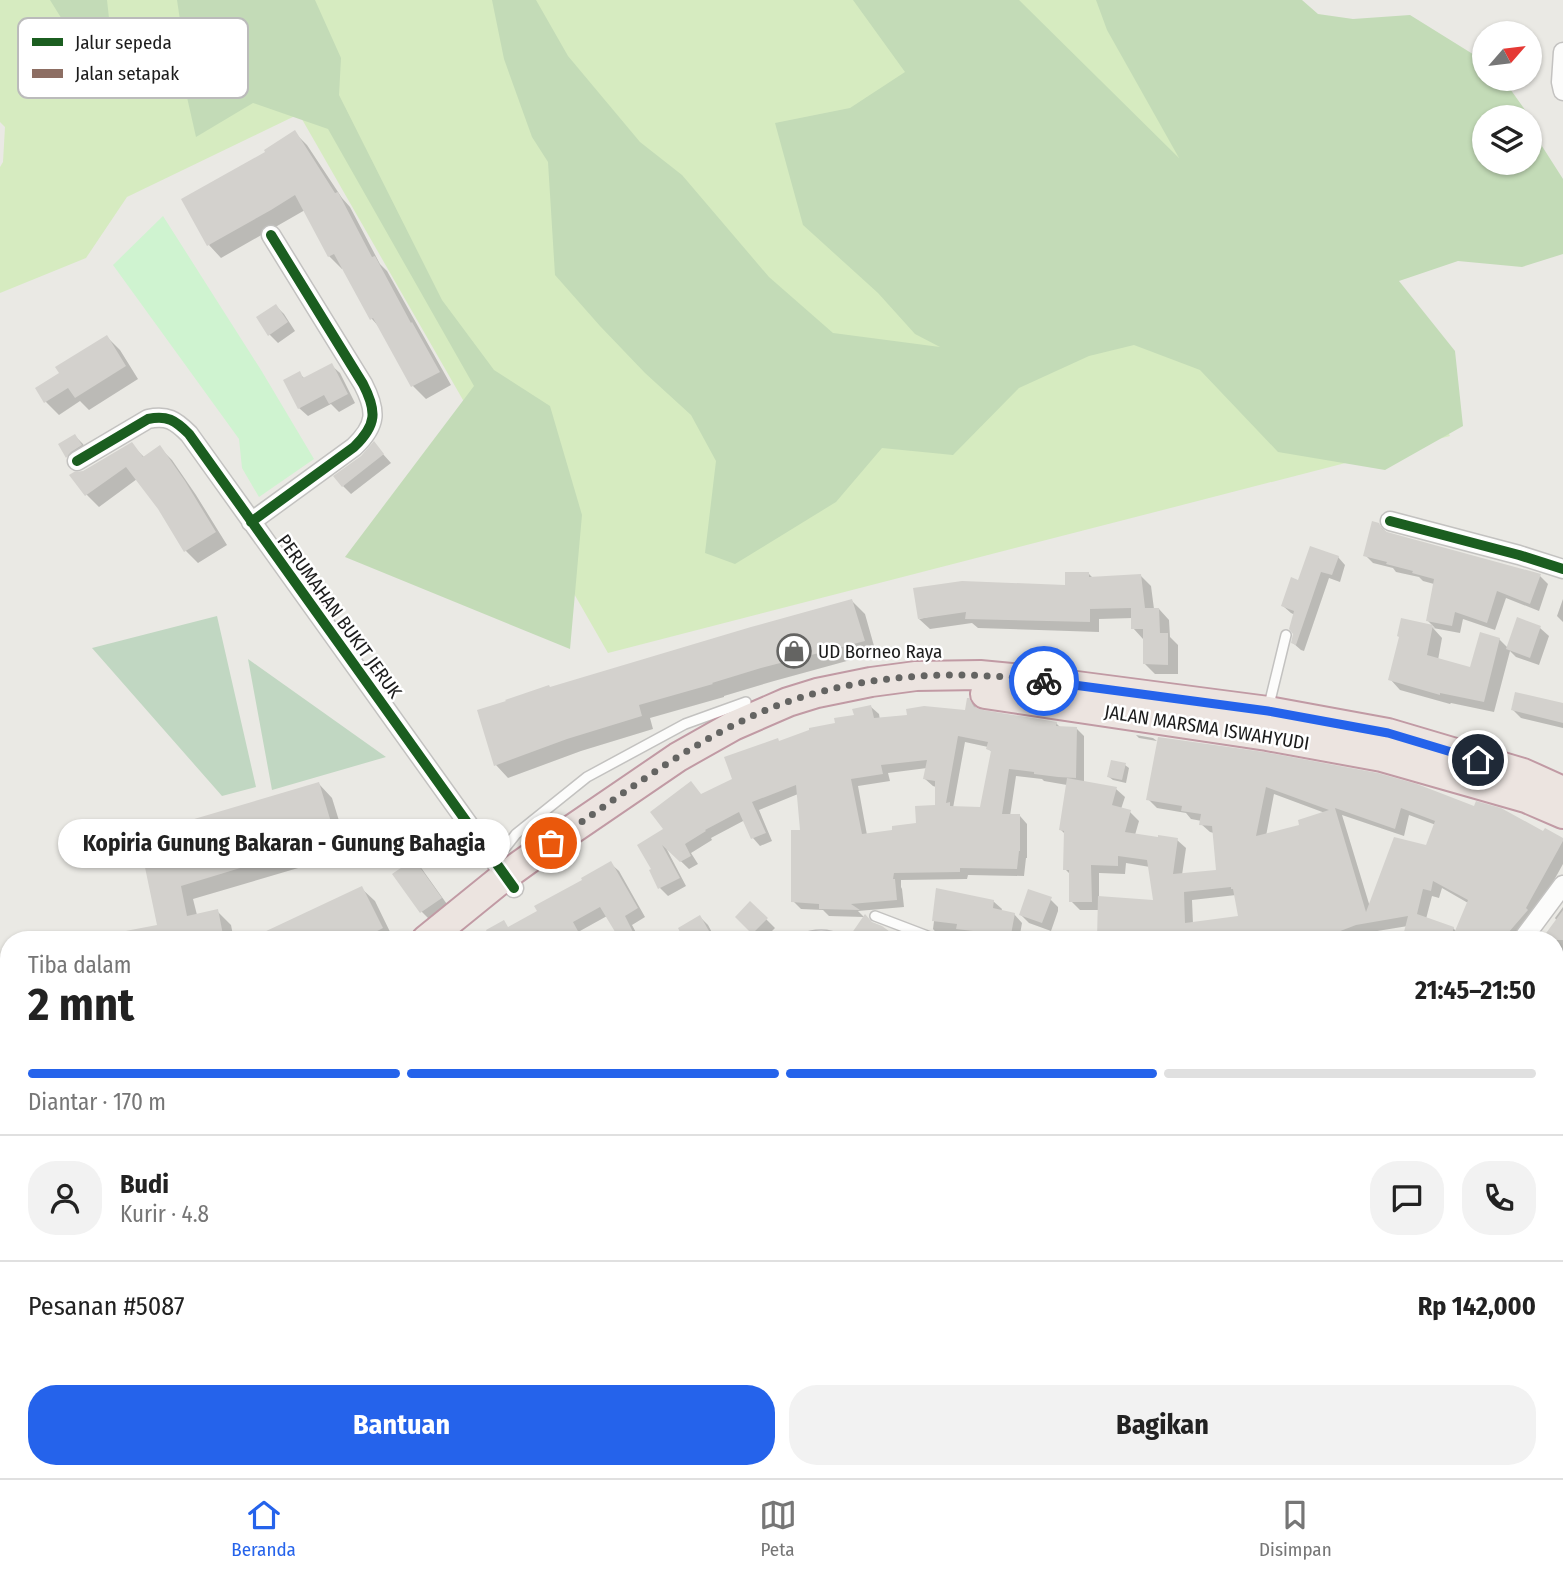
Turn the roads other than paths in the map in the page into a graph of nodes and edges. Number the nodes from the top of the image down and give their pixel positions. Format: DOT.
graph roads {
  1 [pos="1563,52"];
  2 [pos="1563,91"];
  3 [pos="271,234"];
  4 [pos="77,461"];
  5 [pos="1391,521"];
  6 [pos="251,522"];
  7 [pos="1563,569"];
  8 [pos="1286,635"];
  9 [pos="746,702"];
  10 [pos="1268,711"];
  11 [pos="1563,791"];
  12 [pos="1563,814"];
  13 [pos="414,828"];
  14 [pos="505,875"];
  15 [pos="1563,885"];
  16 [pos="874,916"];
  17 [pos="437,931"];
  18 [pos="457,931"];
  19 [pos="914,931"];
  20 [pos="1529,931"];
  1 -- 2 [label="street"];
  3 -- 6 [label="street"];
  4 -- 6 [label="street, PERUMAHAN BUKIT JERUK"];
  5 -- 7 [label="street"];
  6 -- 14 [label="street, PERUMAHAN BUKIT JERUK"];
  8 -- 10 [label="lane"];
  9 -- 14 [label="lane"];
  10 -- 11 [label="highway, JALAN MARSMA ISWAHYUDI"];
  10 -- 14 [label="highway, JALAN MARSMA ISWAHYUDI"];
  12 -- 14 [label="highway, JALAN MARSMA ISWAHYUDI"];
  13 -- 14 [label="lane"];
  14 -- 17 [label="highway, JALAN MARSMA ISWAHYUDI"];
  14 -- 18 [label="highway, JALAN MARSMA ISWAHYUDI"];
  15 -- 20 [label="street"];
  16 -- 19 [label="lane"];
}
